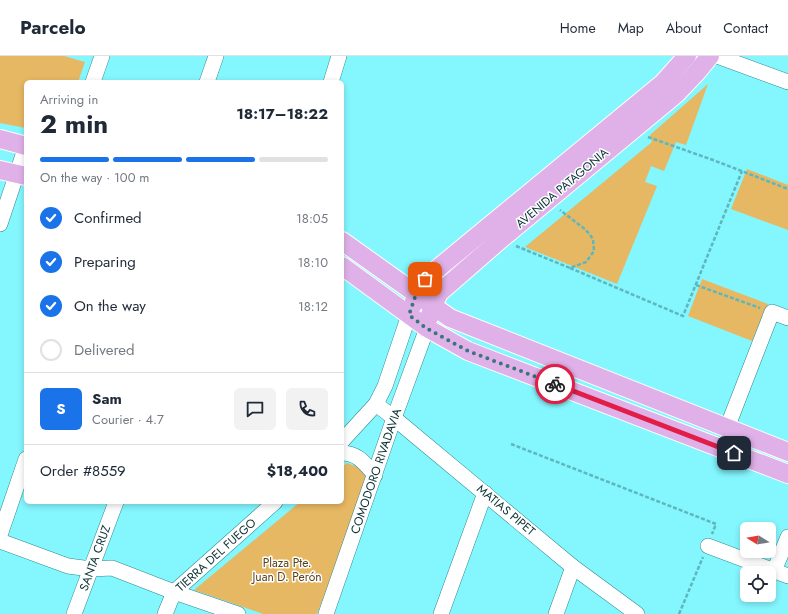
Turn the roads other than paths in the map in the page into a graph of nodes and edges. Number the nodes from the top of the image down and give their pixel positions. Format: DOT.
graph roads {
  1 [pos="102,56"];
  2 [pos="216,56"];
  3 [pos="339,56"];
  4 [pos="687,56"];
  5 [pos="710,56"];
  6 [pos="717,56"];
  7 [pos="94,80"];
  8 [pos="208,80"];
  9 [pos="332,80"];
  10 [pos="788,82"];
  11 [pos="0,139"];
  12 [pos="24,145"];
  13 [pos="24,151"];
  14 [pos="14,174"];
  15 [pos="0,224"];
  16 [pos="344,242"];
  17 [pos="344,267"];
  18 [pos="416,294"];
  19 [pos="433,306"];
  20 [pos="409,315"];
  21 [pos="788,318"];
  22 [pos="426,328"];
  23 [pos="376,404"];
  24 [pos="394,418"];
  25 [pos="727,428"];
  26 [pos="344,439"];
  27 [pos="788,452"];
  28 [pos="344,453"];
  29 [pos="24,465"];
  30 [pos="788,474"];
  31 [pos="375,475"];
  32 [pos="485,493"];
  33 [pos="115,504"];
  34 [pos="273,504"];
  35 [pos="0,535"];
  36 [pos="788,537"];
  37 [pos="0,541"];
  38 [pos="708,546"];
  39 [pos="573,567"];
  40 [pos="91,569"];
  41 [pos="781,574"];
  42 [pos="174,592"];
  43 [pos="74,614"];
  44 [pos="166,614"];
  45 [pos="238,614"];
  46 [pos="326,614"];
  47 [pos="441,614"];
  48 [pos="556,614"];
  49 [pos="638,614"];
  1 -- 7 [label="street"];
  2 -- 8 [label="street"];
  3 -- 9 [label="street"];
  4 -- 18 [label="main road, AVENIDA PATAGONIA"];
  5 -- 19 [label="main road, AVENIDA PATAGONIA"];
  6 -- 10 [label="street"];
  11 -- 12 [label="main road"];
  13 -- 14 [label="street"];
  14 -- 15 [label="street"];
  16 -- 18 [label="main road"];
  17 -- 20 [label="main road"];
  18 -- 19 [label="main road"];
  18 -- 20 [label="main road, AVENIDA PATAGONIA"];
  19 -- 22 [label="main road, AVENIDA PATAGONIA"];
  19 -- 25 [label="main road"];
  20 -- 22 [label="main road"];
  20 -- 23 [label="street"];
  21 -- 25 [label="street"];
  22 -- 24 [label="street, COMODORO RIVADAVIA"];
  22 -- 30 [label="main road"];
  23 -- 24 [label="street, MATIAS PIPET"];
  23 -- 26 [label="street"];
  24 -- 31 [label="street, COMODORO RIVADAVIA"];
  24 -- 32 [label="street, MATIAS PIPET"];
  25 -- 27 [label="main road"];
  28 -- 31 [label="street"];
  29 -- 35 [label="street"];
  31 -- 46 [label="street, COMODORO RIVADAVIA"];
  32 -- 39 [label="street, MATIAS PIPET"];
  32 -- 47 [label="street"];
  33 -- 40 [label="street, SANTA CRUZ"];
  34 -- 42 [label="street, TIERRA DEL FUEGO"];
  36 -- 41 [label="street"];
  37 -- 40 [label="street"];
  38 -- 41 [label="street"];
  39 -- 48 [label="street"];
  39 -- 49 [label="street, MATIAS PIPET"];
  40 -- 42 [label="street"];
  40 -- 43 [label="street, SANTA CRUZ"];
  42 -- 44 [label="street, TIERRA DEL FUEGO"];
  42 -- 45 [label="street"];
}
